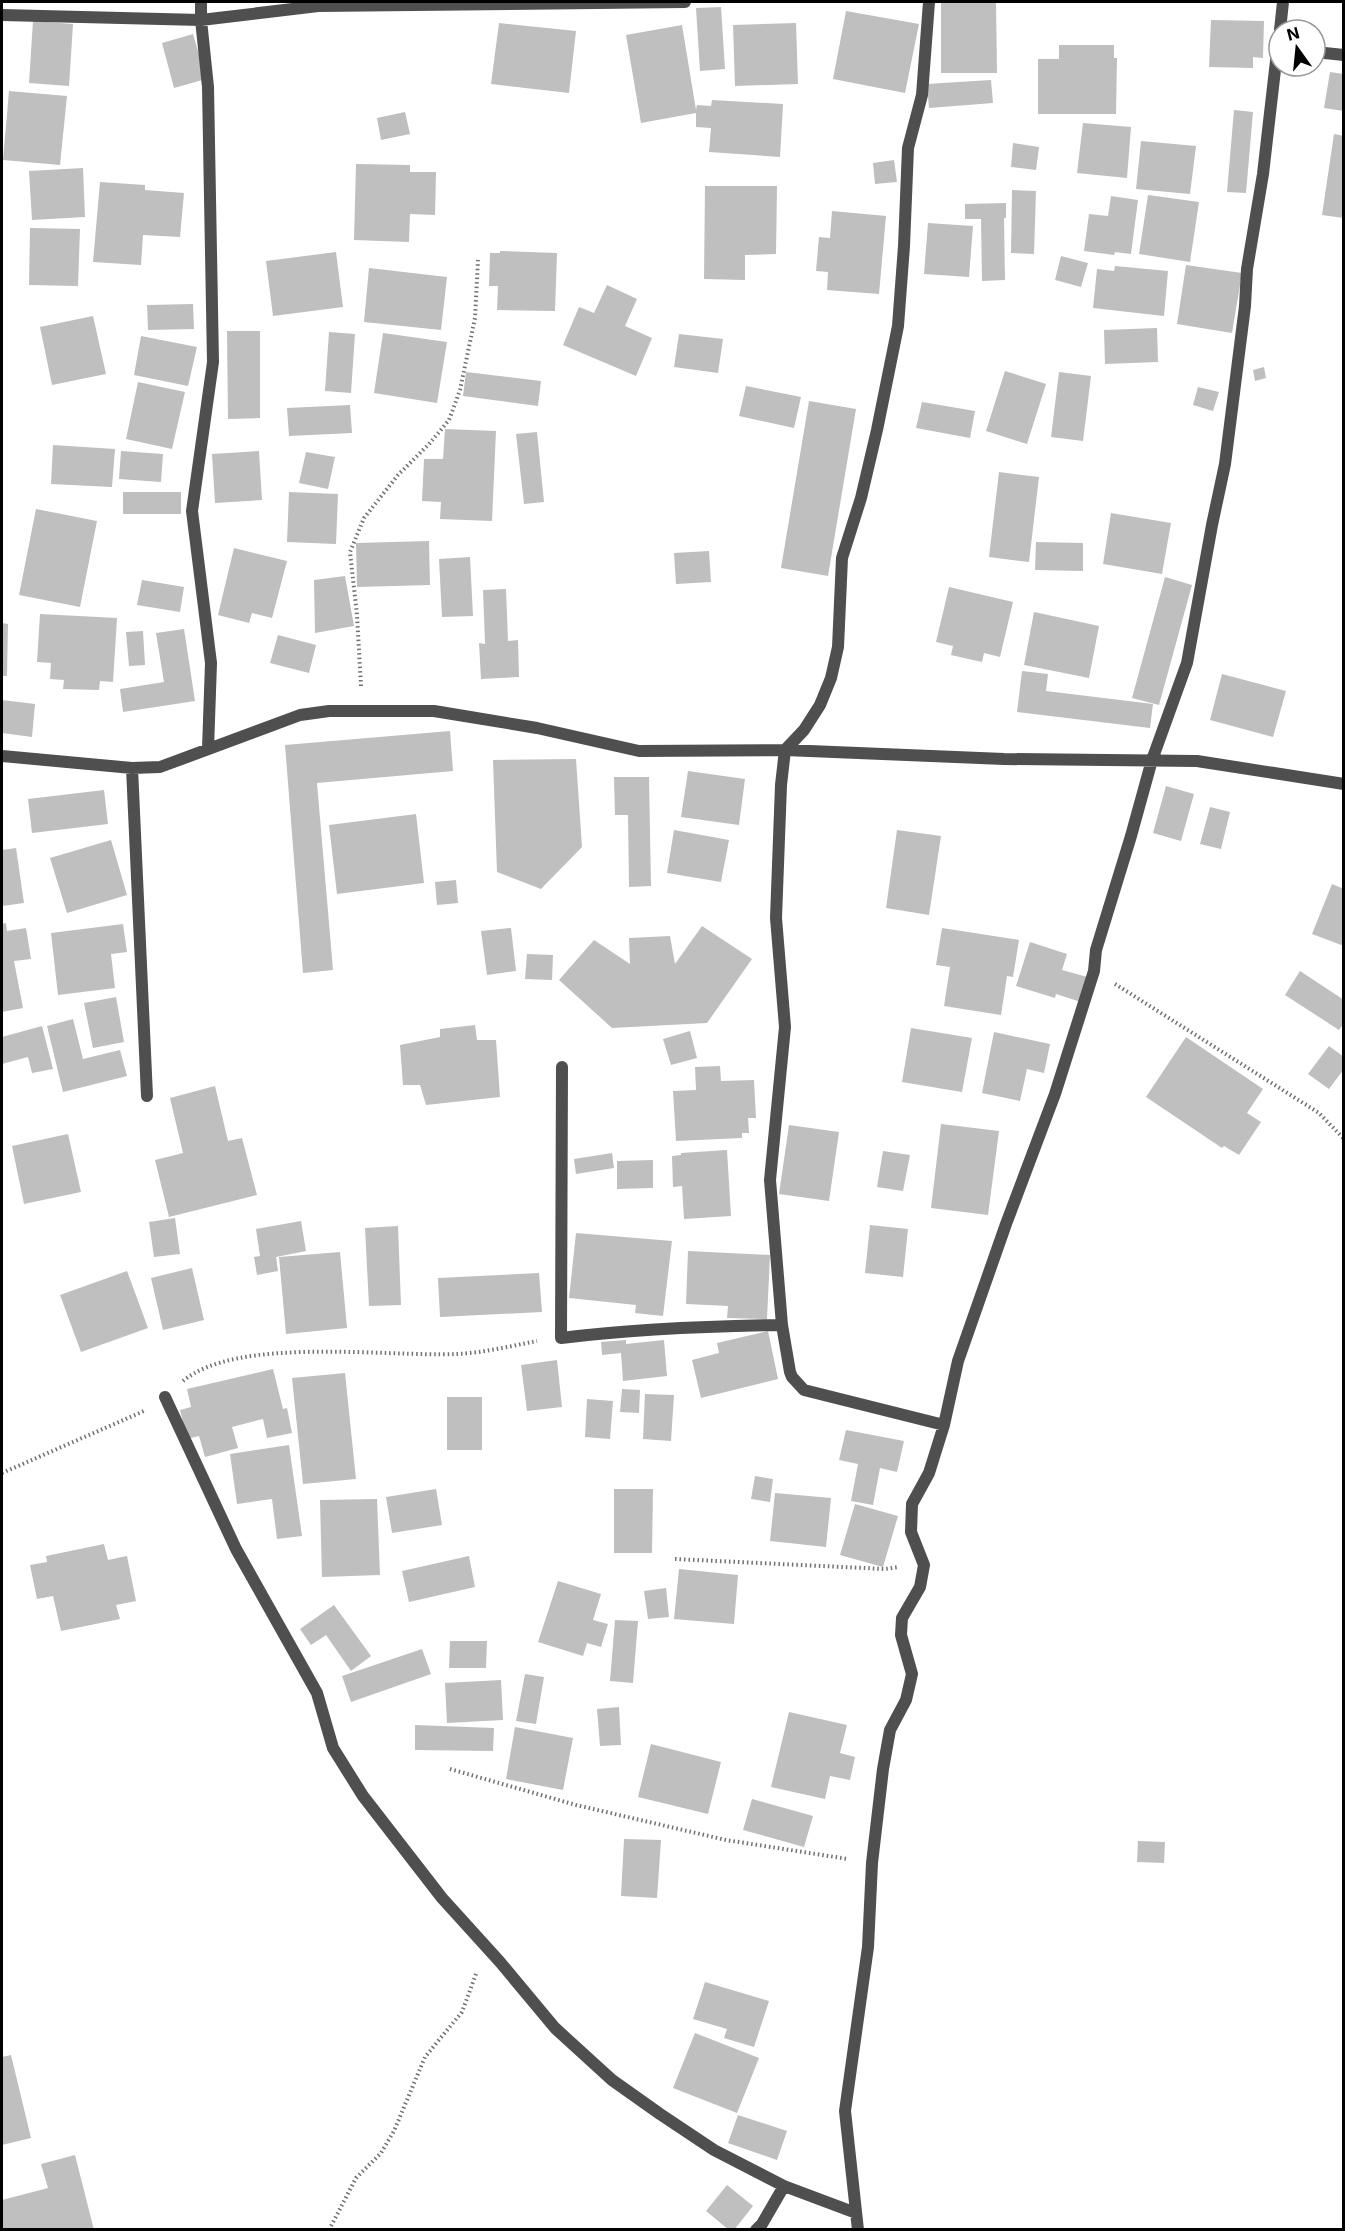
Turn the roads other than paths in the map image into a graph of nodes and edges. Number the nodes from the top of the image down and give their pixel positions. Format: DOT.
graph roads {
  1 [pos="201,2"];
  2 [pos="685,2"];
  3 [pos="929,2"];
  4 [pos="1283,2"];
  5 [pos="2,15"];
  6 [pos="1281,18"];
  7 [pos="201,20"];
  8 [pos="1327,53"];
  9 [pos="1344,55"];
  10 [pos="1274,78"];
  11 [pos="208,749"];
  12 [pos="785,750"];
  13 [pos="2,756"];
  14 [pos="1152,760"];
  15 [pos="132,768"];
  16 [pos="1344,784"];
  17 [pos="561,1067"];
  18 [pos="147,1096"];
  19 [pos="782,1325"];
  20 [pos="165,1397"];
  21 [pos="944,1425"];
  22 [pos="784,2186"];
  23 [pos="856,2213"];
  24 [pos="756,2229"];
  25 [pos="858,2229"];
  1 -- 7 [label="street"];
  2 -- 7 [label="street"];
  3 -- 12 [label="street"];
  4 -- 6 [label="street"];
  5 -- 7 [label="street"];
  7 -- 11 [label="street"];
  8 -- 9 [label="street"];
  10 -- 14 [label="street"];
  11 -- 12 [label="street"];
  11 -- 15 [label="street"];
  12 -- 14 [label="street"];
  12 -- 19 [label="street"];
  13 -- 15 [label="street"];
  14 -- 16 [label="street"];
  14 -- 21 [label="street"];
  15 -- 18 [label="street"];
  17 -- 19 [label="street"];
  19 -- 21 [label="street"];
  20 -- 22 [label="street"];
  21 -- 23 [label="street"];
  22 -- 23 [label="street"];
  22 -- 24 [label="street"];
  23 -- 25 [label="street"];
}
